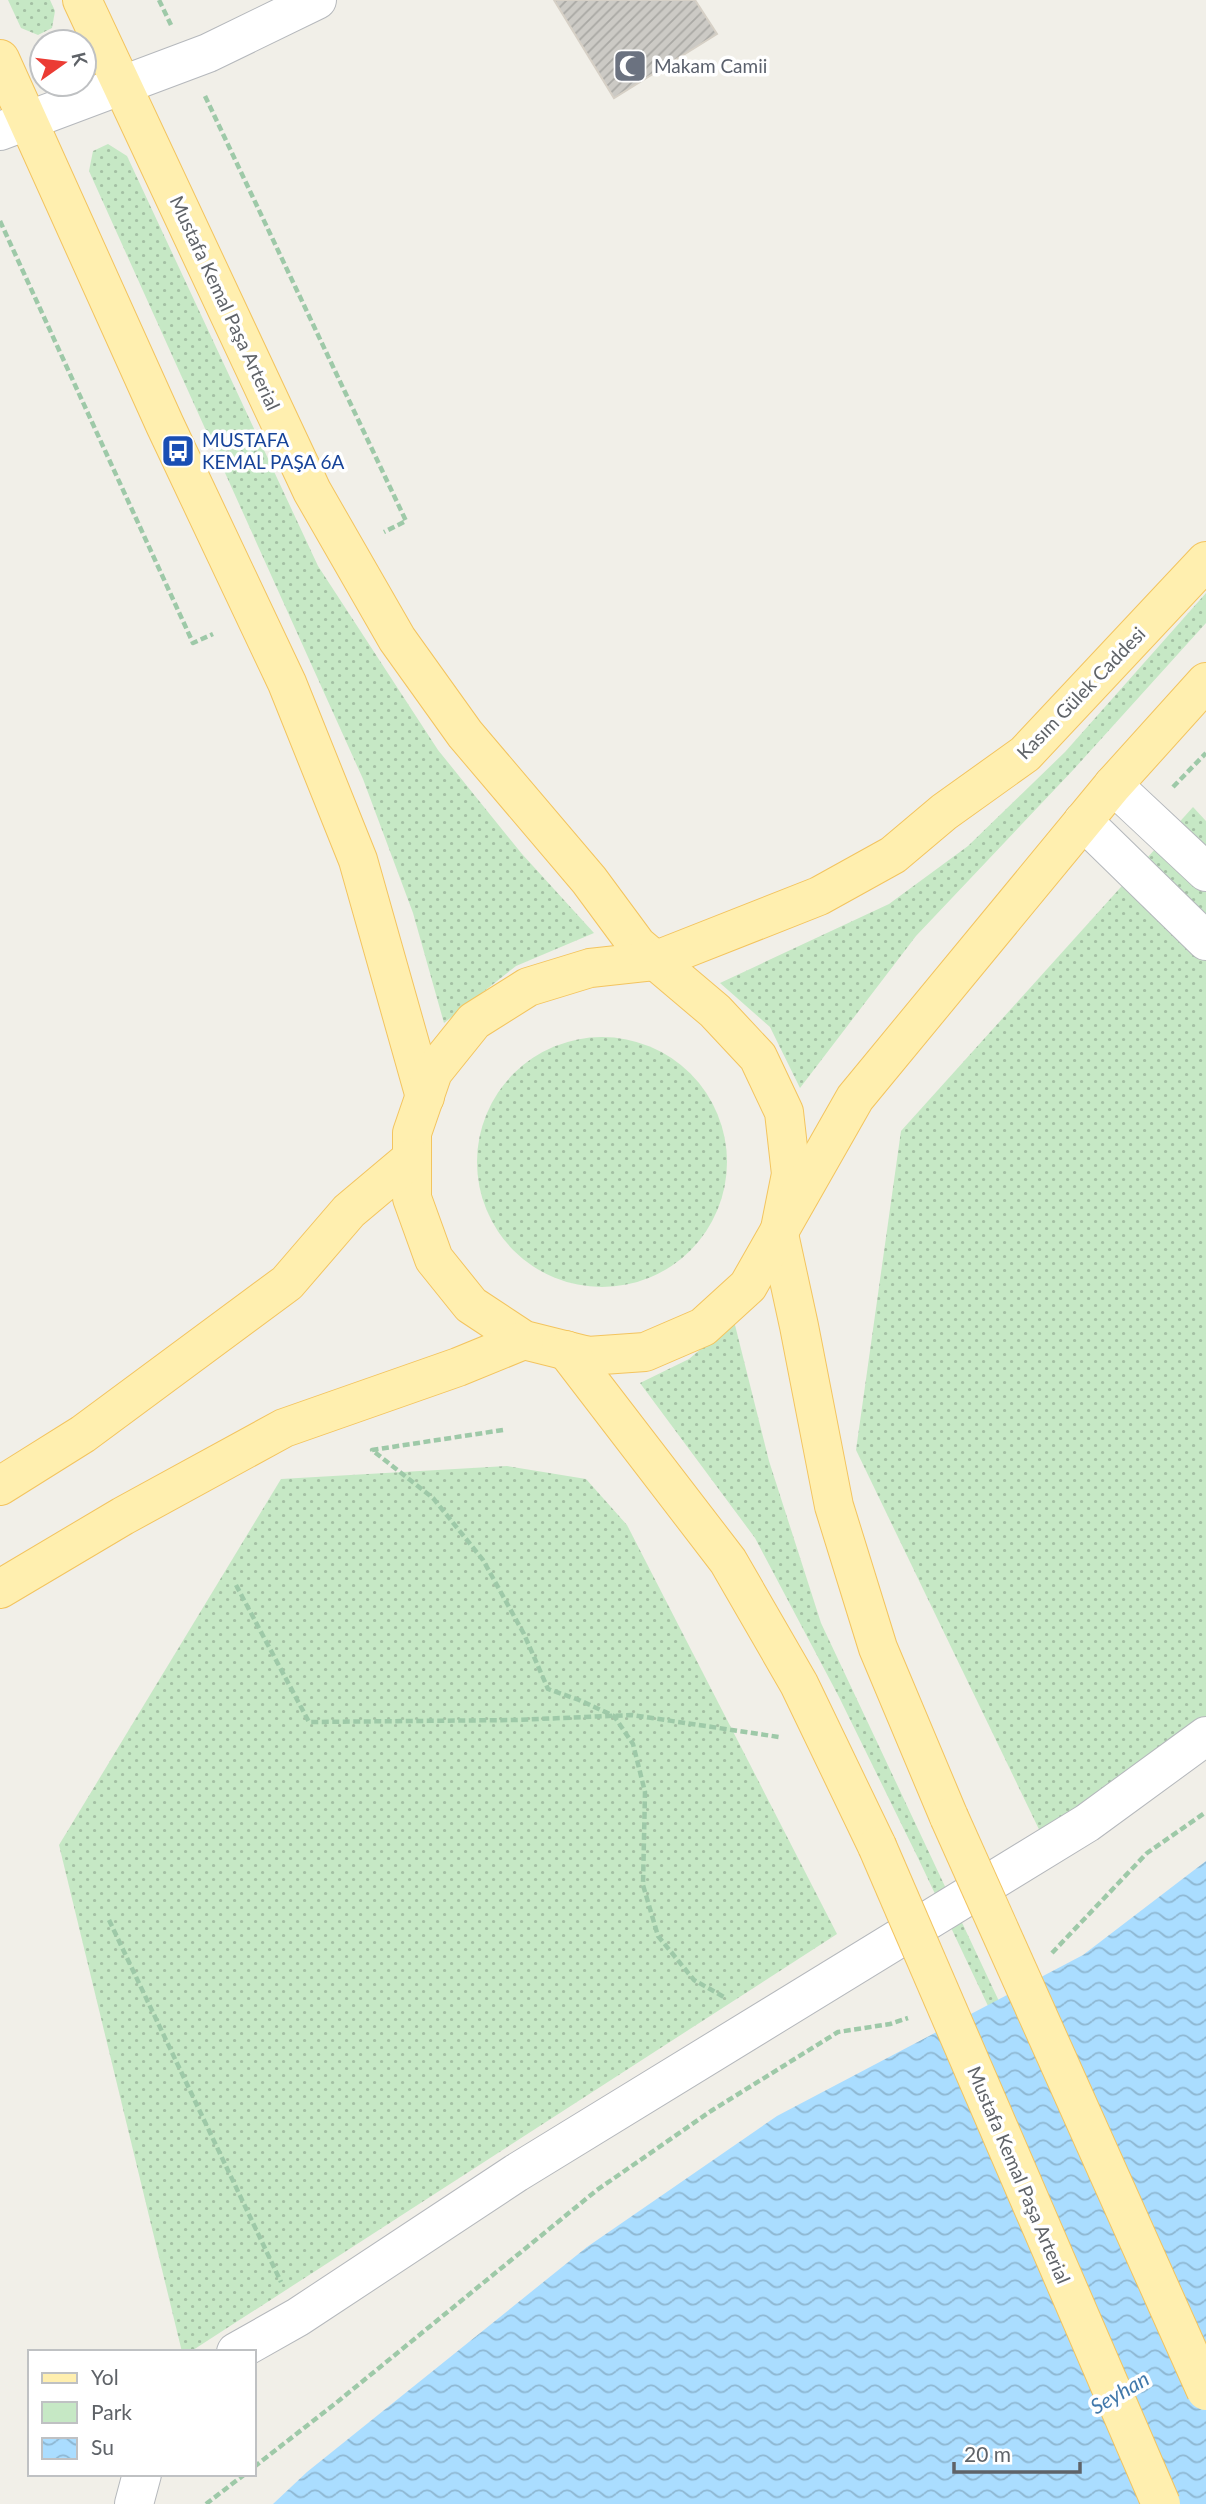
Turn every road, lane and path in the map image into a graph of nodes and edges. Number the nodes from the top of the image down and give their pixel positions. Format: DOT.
graph roads {
  1 [pos="82,0"];
  2 [pos="159,0"];
  3 [pos="317,0"];
  4 [pos="0,59"];
  5 [pos="188,60"];
  6 [pos="122,83"];
  7 [pos="14,126"];
  8 [pos="0,221"];
  9 [pos="383,532"];
  10 [pos="1206,561"];
  11 [pos="213,634"];
  12 [pos="1206,682"];
  13 [pos="1113,785"];
  14 [pos="1083,821"];
  15 [pos="1206,872"];
  16 [pos="1202,929"];
  17 [pos="654,961"];
  18 [pos="425,1097"];
  19 [pos="412,1157"];
  20 [pos="779,1234"];
  21 [pos="524,1340"];
  22 [pos="566,1350"];
  23 [pos="503,1430"];
  24 [pos="0,1486"];
  25 [pos="236,1585"];
  26 [pos="0,1589"];
  27 [pos="614,1716"];
  28 [pos="1206,1736"];
  29 [pos="828,1745"];
  30 [pos="1206,1812"];
  31 [pos="109,1920"];
  32 [pos="1041,1959"];
  33 [pos="914,2016"];
  34 [pos="764,2020"];
  35 [pos="298,2317"];
  36 [pos="240,2350"];
  37 [pos="1206,2391"];
  38 [pos="256,2465"];
  39 [pos="141,2476"];
  40 [pos="241,2476"];
  41 [pos="134,2504"];
  42 [pos="206,2504"];
  43 [pos="1161,2504"];
  1 -- 6 [label="main road, Mustafa Kemal Paşa Arterial"];
  2 -- 5 [label="path"];
  3 -- 5 [label="street"];
  4 -- 7 [label="main road"];
  5 -- 6 [label="street"];
  5 -- 9 [label="path"];
  6 -- 7 [label="street"];
  6 -- 17 [label="main road, Mustafa Kemal Paşa Arterial"];
  7 -- 18 [label="main road"];
  8 -- 11 [label="path"];
  10 -- 17 [label="main road, Kasım Gülek Caddesi"];
  12 -- 13 [label="main road"];
  13 -- 14 [label="main road"];
  13 -- 15 [label="street"];
  14 -- 16 [label="street"];
  14 -- 20 [label="main road"];
  17 -- 18 [label="main road, Kasım Gülek Caddesi"];
  17 -- 20 [label="main road, Mustafa Kemal Paşa Arterial"];
  18 -- 19 [label="main road, Kasım Gülek Caddesi"];
  19 -- 21 [label="main road, Kasım Gülek Caddesi"];
  19 -- 24 [label="main road"];
  20 -- 22 [label="main road"];
  20 -- 37 [label="main road, bridge"];
  21 -- 22 [label="main road"];
  21 -- 26 [label="main road"];
  22 -- 29 [label="main road, Mustafa Kemal Paşa Arterial"];
  23 -- 27 [label="path"];
  25 -- 27 [label="path"];
  27 -- 29 [label="path"];
  27 -- 34 [label="path"];
  28 -- 34 [label="street"];
  29 -- 43 [label="main road, Mustafa Kemal Paşa Arterial, bridge"];
  30 -- 32 [label="path"];
  31 -- 35 [label="path"];
  33 -- 38 [label="path"];
  34 -- 35 [label="street"];
  35 -- 36 [label="street"];
  39 -- 41 [label="street"];
  40 -- 42 [label="path"];
}
